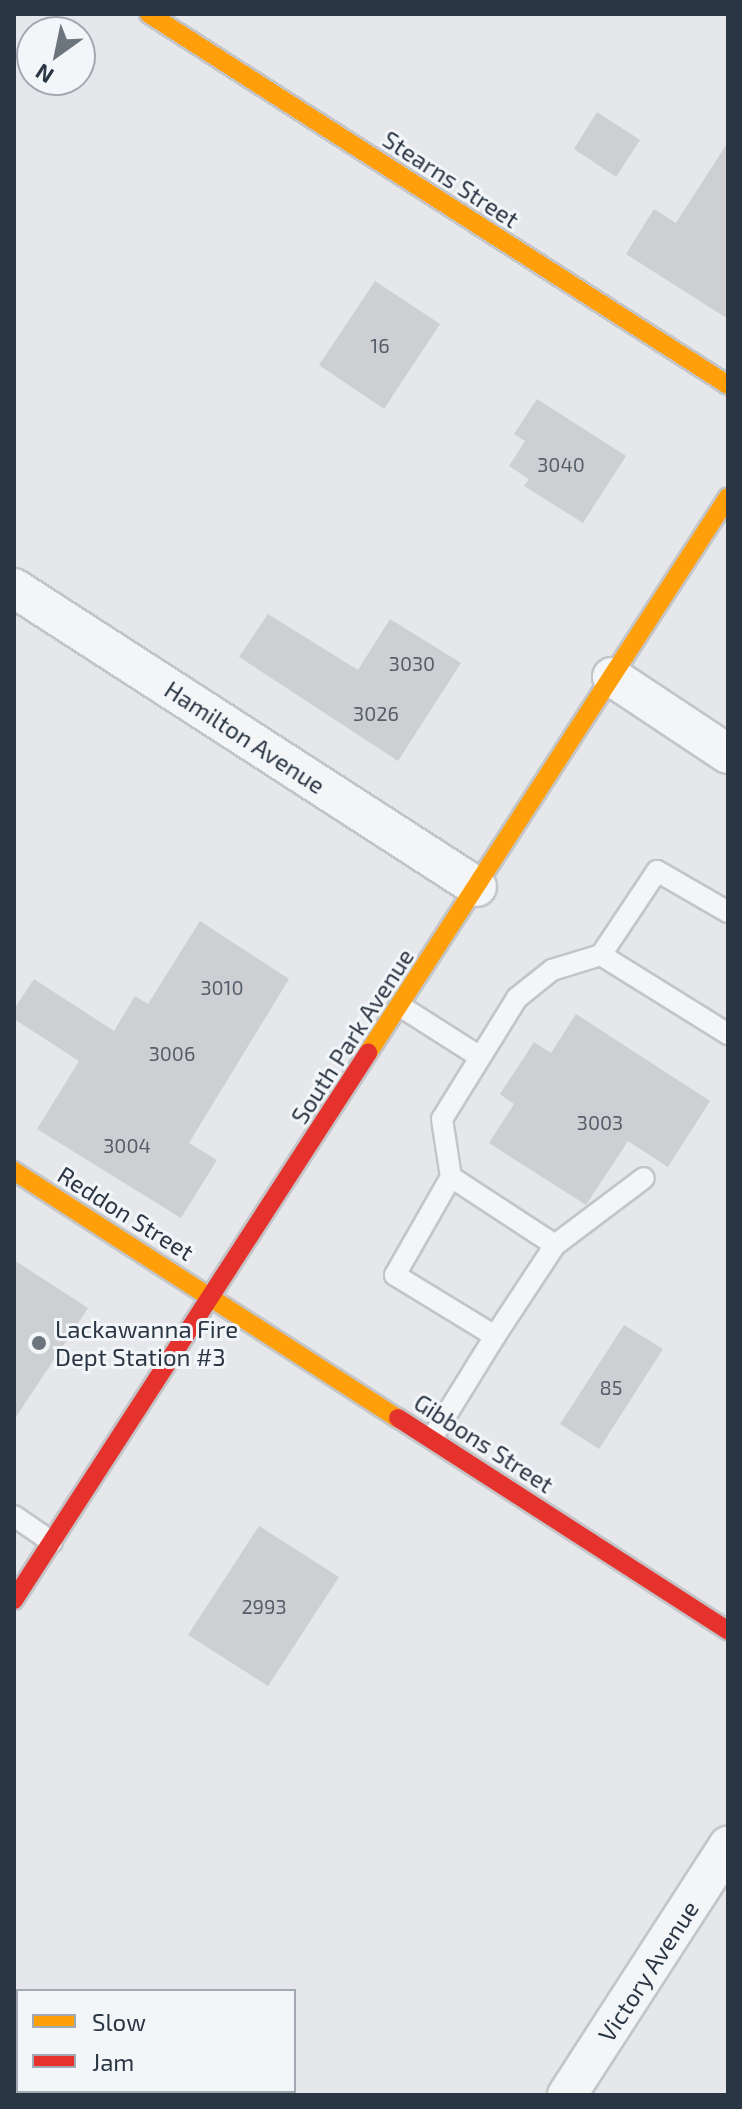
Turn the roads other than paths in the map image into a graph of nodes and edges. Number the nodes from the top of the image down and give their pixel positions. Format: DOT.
graph roads {
  1 [pos="149,14"];
  2 [pos="728,385"];
  3 [pos="728,497"];
  4 [pos="14,588"];
  5 [pos="612,677"];
  6 [pos="728,754"];
  7 [pos="477,887"];
  8 [pos="728,912"];
  9 [pos="601,955"];
  10 [pos="400,1006"];
  11 [pos="728,1034"];
  12 [pos="480,1057"];
  13 [pos="14,1171"];
  14 [pos="451,1177"];
  15 [pos="644,1178"];
  16 [pos="555,1245"];
  17 [pos="213,1296"];
  18 [pos="495,1336"];
  19 [pos="432,1438"];
  20 [pos="14,1516"];
  21 [pos="52,1542"];
  22 [pos="14,1600"];
  23 [pos="728,1631"];
  24 [pos="728,1846"];
  25 [pos="567,2095"];
  1 -- 2 [label="street, Stearns Street"];
  3 -- 5 [label="street, South Park Avenue"];
  4 -- 7 [label="street, Hamilton Avenue"];
  5 -- 6 [label="street"];
  5 -- 7 [label="street, South Park Avenue"];
  7 -- 10 [label="street, South Park Avenue"];
  8 -- 9 [label="lane"];
  9 -- 11 [label="lane"];
  9 -- 12 [label="lane"];
  10 -- 12 [label="lane"];
  10 -- 17 [label="street, South Park Avenue"];
  12 -- 14 [label="lane"];
  13 -- 17 [label="street, Reddon Street"];
  14 -- 16 [label="lane"];
  14 -- 18 [label="lane"];
  15 -- 16 [label="lane"];
  16 -- 18 [label="lane"];
  17 -- 19 [label="street, Gibbons Street"];
  17 -- 21 [label="street, South Park Avenue"];
  18 -- 19 [label="lane"];
  19 -- 23 [label="street, Gibbons Street"];
  20 -- 21 [label="lane"];
  21 -- 22 [label="street, South Park Avenue"];
  24 -- 25 [label="street, Victory Avenue"];
}
